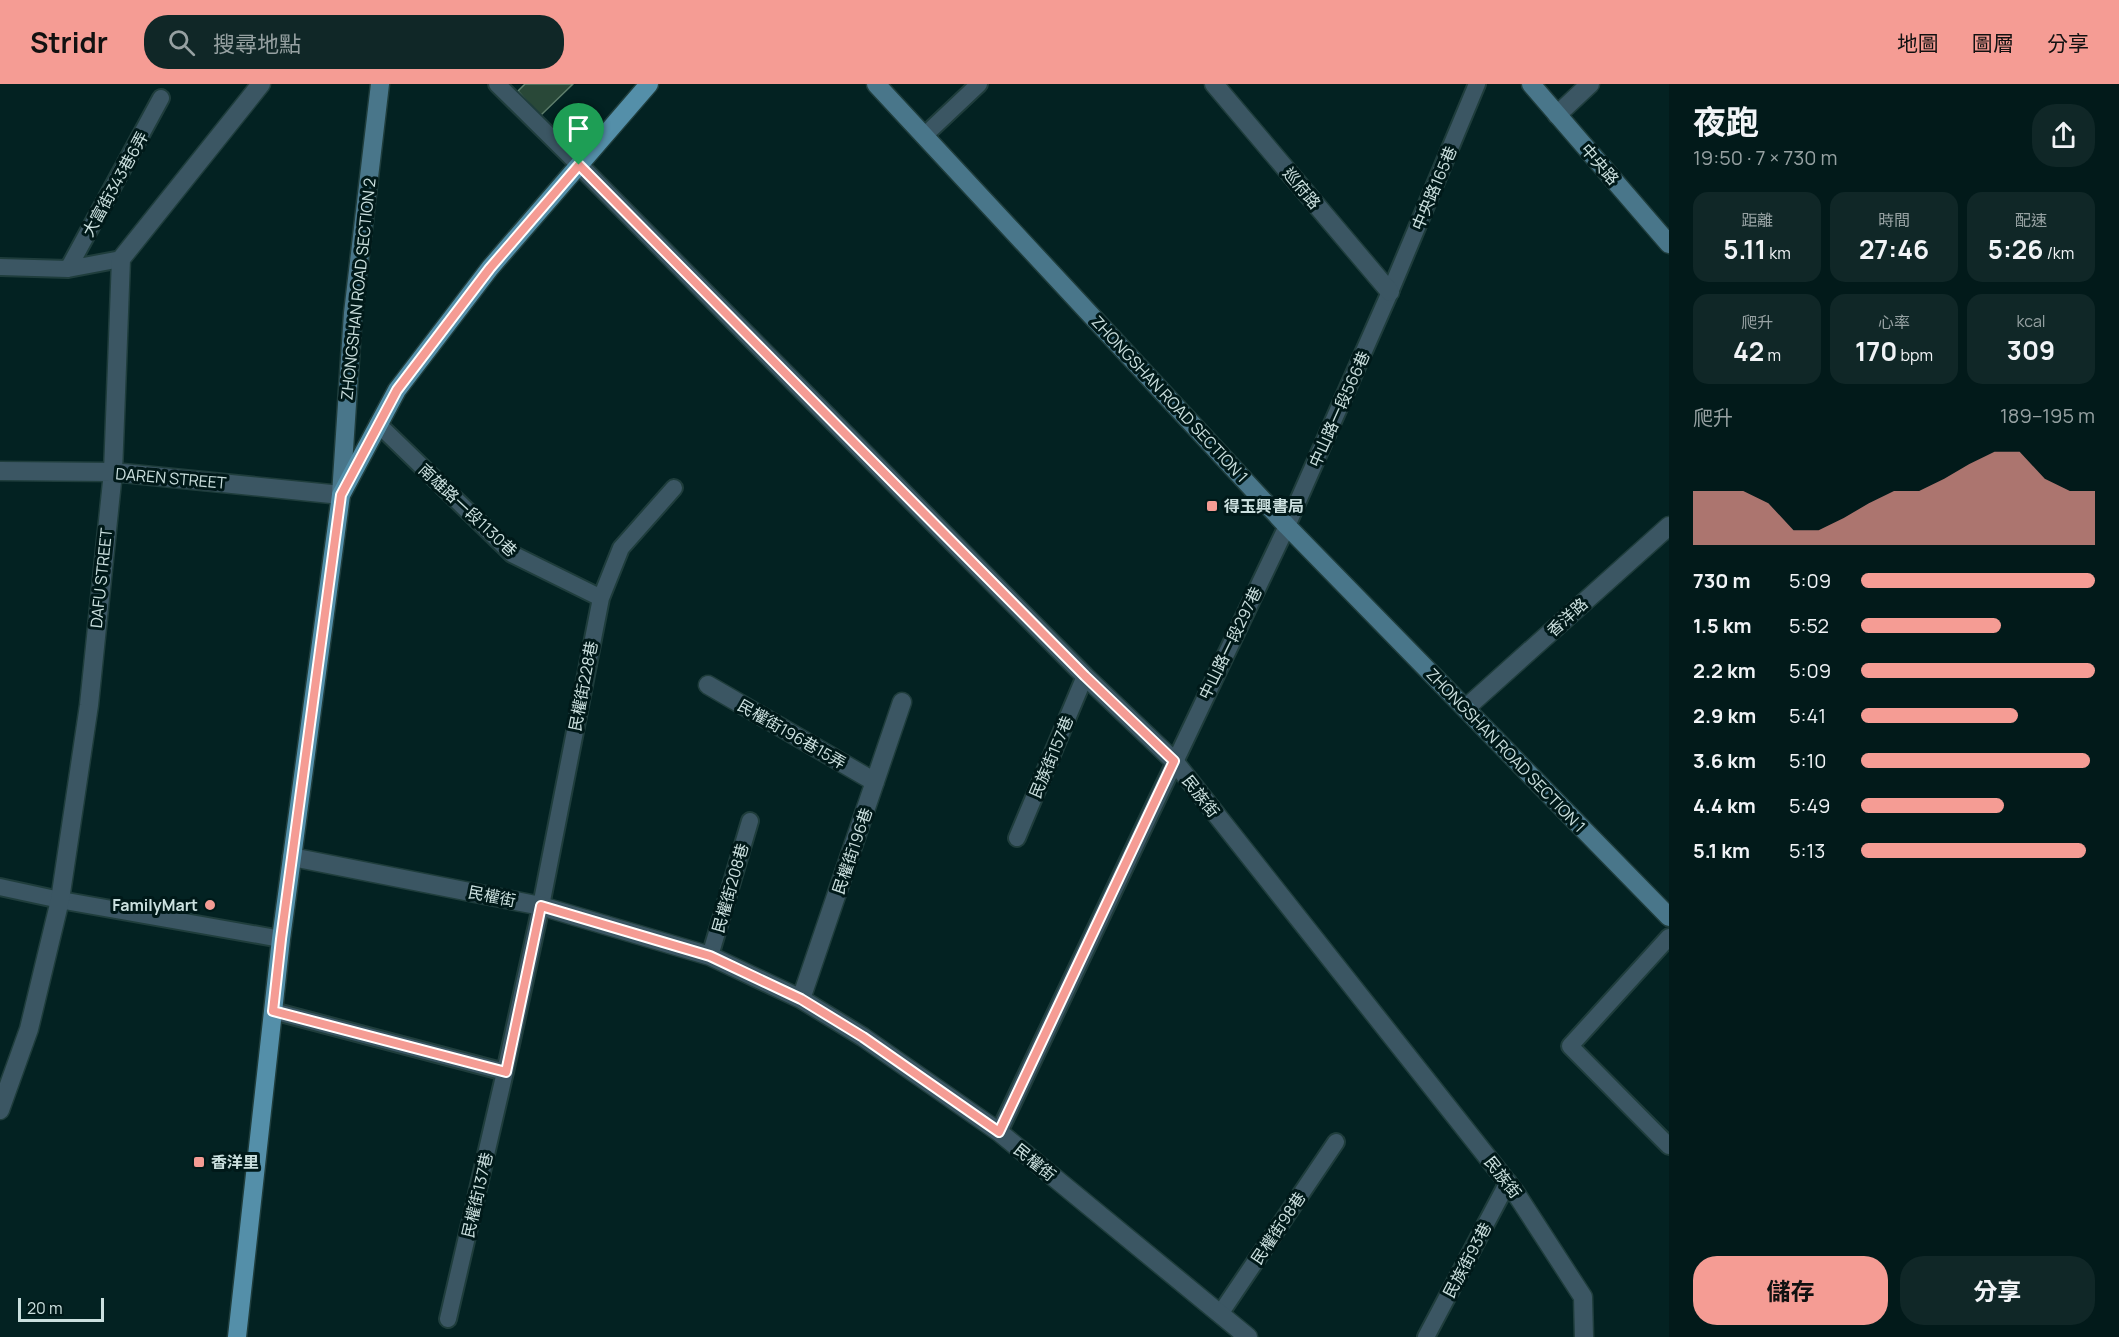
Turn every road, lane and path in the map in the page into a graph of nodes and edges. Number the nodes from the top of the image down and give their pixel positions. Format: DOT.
graph roads {
  1 [pos="261,84"];
  2 [pos="380,84"];
  3 [pos="497,84"];
  4 [pos="649,84"];
  5 [pos="876,84"];
  6 [pos="979,84"];
  7 [pos="1214,84"];
  8 [pos="1477,84"];
  9 [pos="1531,84"];
  10 [pos="1590,84"];
  11 [pos="161,98"];
  12 [pos="1557,115"];
  13 [pos="925,135"];
  14 [pos="579,165"];
  15 [pos="1669,244"];
  16 [pos="121,259"];
  17 [pos="0,267"];
  18 [pos="68,269"];
  19 [pos="1390,292"];
  20 [pos="378,424"];
  21 [pos="0,471"];
  22 [pos="113,472"];
  23 [pos="674,488"];
  24 [pos="341,495"];
  25 [pos="1287,525"];
  26 [pos="1669,525"];
  27 [pos="601,598"];
  28 [pos="1085,676"];
  29 [pos="708,686"];
  30 [pos="902,702"];
  31 [pos="1466,708"];
  32 [pos="1174,761"];
  33 [pos="876,782"];
  34 [pos="750,821"];
  35 [pos="1017,838"];
  36 [pos="292,857"];
  37 [pos="0,887"];
  38 [pos="60,900"];
  39 [pos="541,906"];
  40 [pos="1669,917"];
  41 [pos="1669,937"];
  42 [pos="281,939"];
  43 [pos="710,956"];
  44 [pos="801,999"];
  45 [pos="273,1011"];
  46 [pos="506,1072"];
  47 [pos="0,1110"];
  48 [pos="999,1132"];
  49 [pos="1336,1142"];
  50 [pos="1669,1146"];
  51 [pos="1508,1182"];
  52 [pos="1221,1314"];
  53 [pos="448,1318"];
  54 [pos="237,1337"];
  55 [pos="1248,1337"];
  56 [pos="1426,1337"];
  57 [pos="1584,1337"];
  1 -- 16 [label="street"];
  2 -- 24 [label="street, ZHONGSHAN ROAD SECTION 2"];
  3 -- 14 [label="lane"];
  4 -- 14 [label="main road"];
  5 -- 13 [label="street, ZHONGSHAN ROAD SECTION 1"];
  6 -- 13 [label="lane"];
  7 -- 19 [label="street, 巡府路"];
  8 -- 19 [label="lane, 中央路165巷"];
  9 -- 12 [label="street, 中央路"];
  10 -- 12 [label="street"];
  11 -- 18 [label="lane, 大富街343巷6弄"];
  12 -- 15 [label="street, 中央路"];
  13 -- 25 [label="street, ZHONGSHAN ROAD SECTION 1"];
  14 -- 20 [label="main road"];
  14 -- 28 [label="street, 民族街"];
  16 -- 18 [label="lane"];
  16 -- 22 [label="street, DAFU STREET"];
  17 -- 18 [label="lane"];
  19 -- 25 [label="lane, 中山路一段566巷"];
  20 -- 24 [label="main road"];
  20 -- 27 [label="lane, 南雄路一段1130巷"];
  21 -- 22 [label="street, DAREN STREET"];
  22 -- 24 [label="street, DAREN STREET"];
  22 -- 38 [label="street, DAFU STREET"];
  23 -- 27 [label="lane, 民權街228巷"];
  24 -- 36 [label="main road"];
  25 -- 31 [label="street, ZHONGSHAN ROAD SECTION 1"];
  25 -- 32 [label="lane, 中山路一段297巷"];
  26 -- 31 [label="street, 香洋路"];
  27 -- 39 [label="lane, 民權街228巷"];
  28 -- 32 [label="street, 民族街"];
  28 -- 35 [label="lane, 民族街157巷"];
  29 -- 33 [label="street, 民權街196巷15弄"];
  30 -- 33 [label="street, 民權街196巷"];
  31 -- 40 [label="street, ZHONGSHAN ROAD SECTION 1"];
  32 -- 48 [label="lane, 中山路一段297巷"];
  32 -- 51 [label="street, 民族街"];
  33 -- 44 [label="street, 民權街196巷"];
  34 -- 43 [label="lane, 民權街208巷"];
  36 -- 39 [label="street, 民權街"];
  36 -- 42 [label="main road"];
  37 -- 38 [label="lane"];
  38 -- 42 [label="lane"];
  38 -- 47 [label="street, DAFU STREET"];
  39 -- 43 [label="street, 民權街"];
  39 -- 46 [label="lane, 民權街137巷"];
  41 -- 50 [label="lane"];
  42 -- 45 [label="main road"];
  43 -- 44 [label="street, 民權街"];
  44 -- 48 [label="street, 民權街"];
  45 -- 46 [label="lane"];
  45 -- 54 [label="main road"];
  46 -- 53 [label="lane, 民權街137巷"];
  48 -- 52 [label="street, 民權街"];
  49 -- 52 [label="lane, 民權街98巷"];
  51 -- 56 [label="lane, 民族街93巷"];
  51 -- 57 [label="street, 民族街"];
  52 -- 55 [label="street, 民權街"];
}
